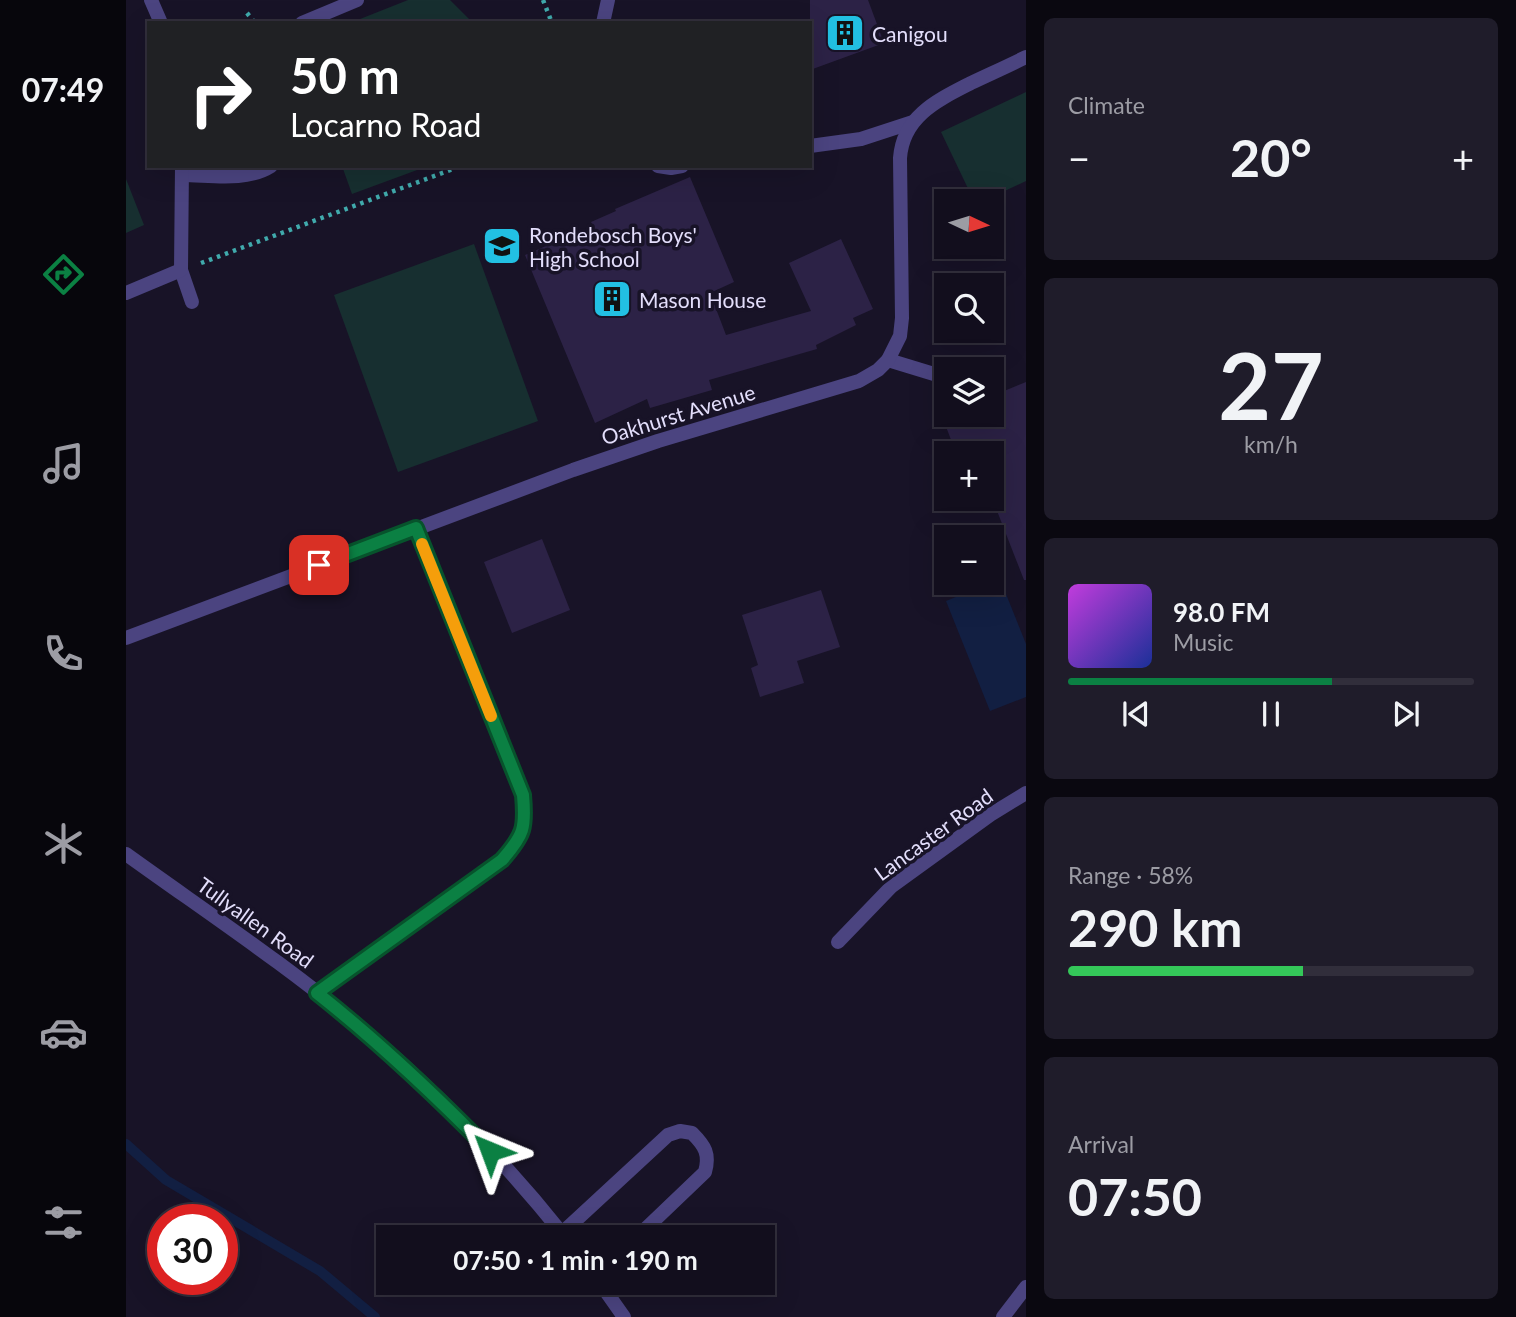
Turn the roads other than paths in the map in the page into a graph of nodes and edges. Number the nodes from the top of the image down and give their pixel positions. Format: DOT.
graph roads {
  1 [pos="151,0"];
  2 [pos="357,0"];
  3 [pos="608,0"];
  4 [pos="160,21"];
  5 [pos="308,21"];
  6 [pos="603,21"];
  7 [pos="1026,57"];
  8 [pos="913,122"];
  9 [pos="812,146"];
  10 [pos="268,168"];
  11 [pos="182,171"];
  12 [pos="181,270"];
  13 [pos="126,293"];
  14 [pos="192,302"];
  15 [pos="888,360"];
  16 [pos="934,374"];
  17 [pos="416,528"];
  18 [pos="126,638"];
  19 [pos="1026,793"];
  20 [pos="126,854"];
  21 [pos="838,942"];
  22 [pos="317,993"];
  23 [pos="554,1225"];
  24 [pos="574,1225"];
  25 [pos="650,1225"];
  26 [pos="1026,1287"];
  27 [pos="608,1295"];
  28 [pos="624,1317"];
  29 [pos="1003,1317"];
  1 -- 4 [label="street"];
  2 -- 5 [label="street"];
  3 -- 6 [label="street"];
  7 -- 8 [label="street"];
  8 -- 9 [label="street"];
  8 -- 15 [label="street"];
  10 -- 11 [label="street"];
  11 -- 12 [label="street"];
  12 -- 13 [label="street"];
  12 -- 14 [label="street"];
  15 -- 16 [label="street"];
  15 -- 17 [label="street, Oakhurst Avenue"];
  17 -- 18 [label="street, Oakhurst Avenue"];
  17 -- 22 [label="street"];
  19 -- 21 [label="street, Lancaster Road"];
  20 -- 22 [label="street, Tullyallen Road"];
  22 -- 23 [label="street, Tullyallen Road"];
  24 -- 25 [label="street"];
  26 -- 29 [label="street"];
  27 -- 28 [label="street"];
}
